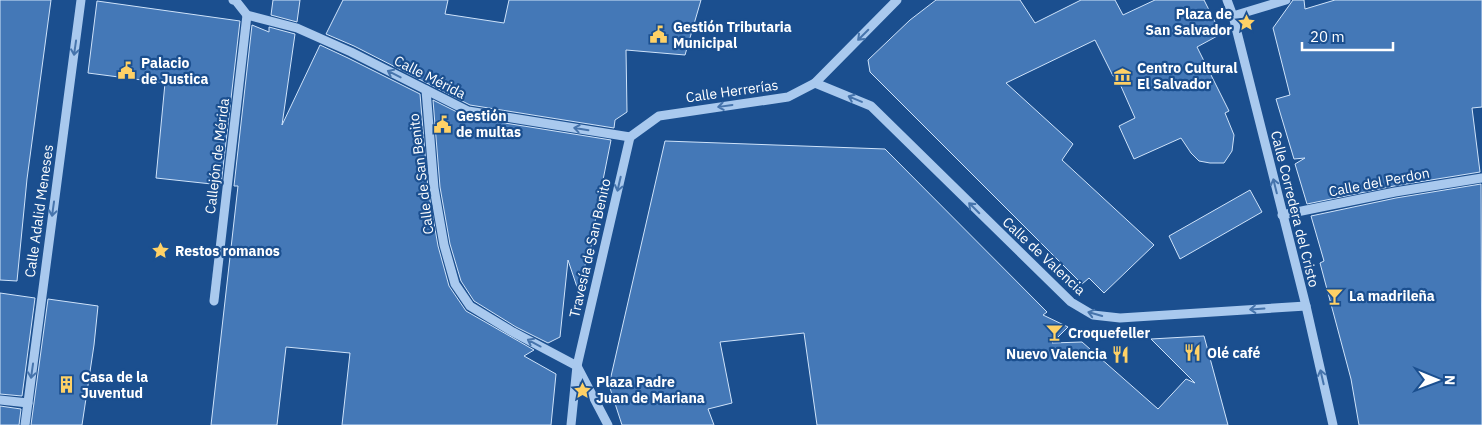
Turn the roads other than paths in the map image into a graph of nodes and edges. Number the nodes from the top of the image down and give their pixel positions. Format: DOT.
graph roads {
  1 [pos="81,0"];
  2 [pos="233,0"];
  3 [pos="897,0"];
  4 [pos="1227,0"];
  5 [pos="1286,0"];
  6 [pos="247,15"];
  7 [pos="1233,16"];
  8 [pos="816,83"];
  9 [pos="426,90"];
  10 [pos="630,137"];
  11 [pos="1482,178"];
  12 [pos="1282,215"];
  13 [pos="214,300"];
  14 [pos="1306,306"];
  15 [pos="578,366"];
  16 [pos="0,400"];
  17 [pos="28,403"];
  18 [pos="25,425"];
  19 [pos="571,425"];
  20 [pos="608,425"];
  21 [pos="1333,425"];
  1 -- 17 [label="street, Calle Adalid Meneses, one-way"];
  2 -- 6 [label="street"];
  3 -- 8 [label="street, Calle Herrerías, one-way"];
  4 -- 7 [label="street, Calle Corredera del Cristo"];
  5 -- 7 [label="street"];
  9 -- 6 [label="street, Calle Mérida, one-way"];
  6 -- 13 [label="street, Callejón de Mérida"];
  12 -- 7 [label="street, Calle Corredera del Cristo, one-way"];
  8 -- 10 [label="street, Calle Herrerías, one-way"];
  14 -- 8 [label="street, Calle de Valencia, one-way"];
  10 -- 9 [label="street, Calle Mérida, one-way"];
  15 -- 9 [label="street, Calle de San Benito, one-way"];
  10 -- 15 [label="street, Travesía de San Benito, one-way"];
  11 -- 12 [label="street, Calle del Perdon"];
  12 -- 14 [label="street, Calle Corredera del Cristo"];
  21 -- 14 [label="street, Calle Corredera del Cristo, one-way"];
  15 -- 19 [label="street"];
  15 -- 20 [label="street"];
  16 -- 17 [label="street"];
  17 -- 18 [label="street, Calle Adalid Meneses"];
}
